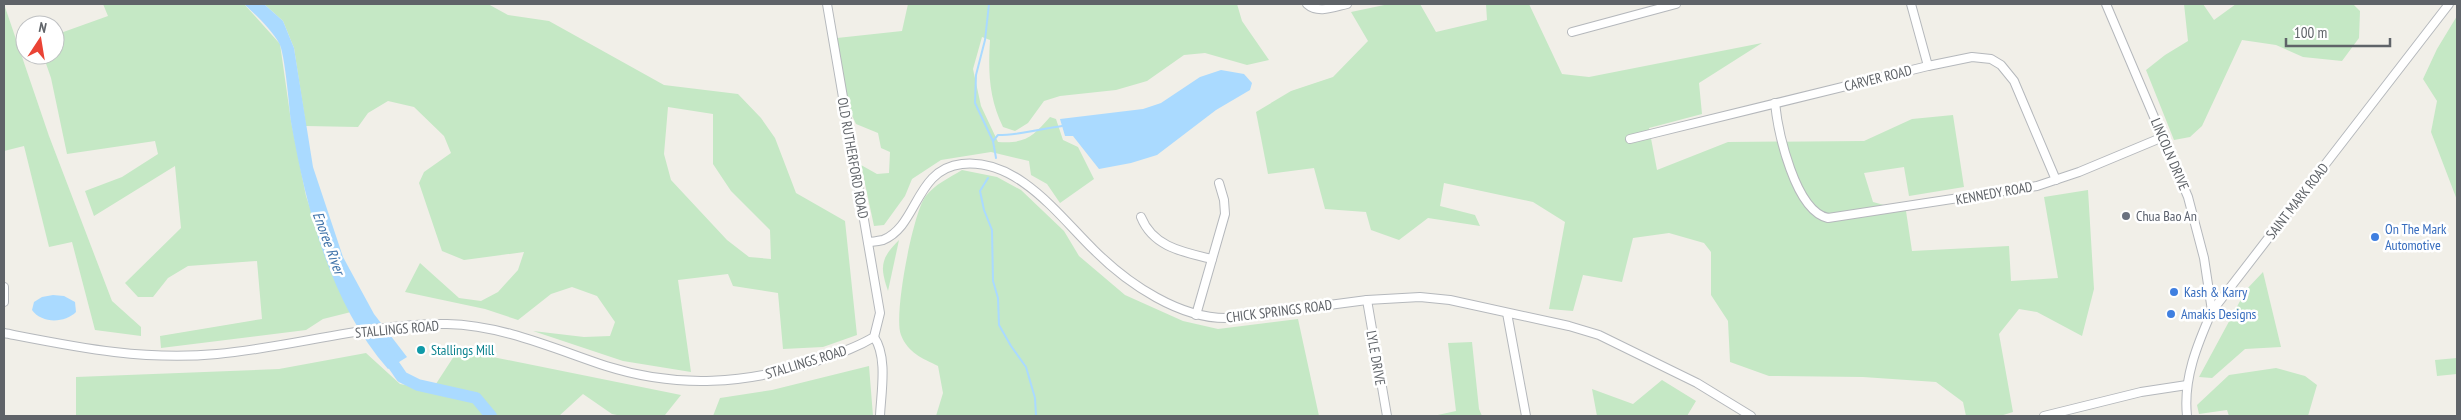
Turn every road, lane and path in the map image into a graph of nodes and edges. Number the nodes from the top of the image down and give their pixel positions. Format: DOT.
graph roads {
  1 [pos="827,4"];
  2 [pos="1307,4"];
  3 [pos="1347,4"];
  4 [pos="1676,4"];
  5 [pos="1911,4"];
  6 [pos="2106,4"];
  7 [pos="2449,4"];
  8 [pos="1657,6"];
  9 [pos="1572,32"];
  10 [pos="1928,66"];
  11 [pos="1775,103"];
  12 [pos="2163,137"];
  13 [pos="1630,140"];
  14 [pos="2056,180"];
  15 [pos="1219,183"];
  16 [pos="1141,217"];
  17 [pos="868,242"];
  18 [pos="1212,259"];
  19 [pos="4,287"];
  20 [pos="1367,300"];
  21 [pos="4,302"];
  22 [pos="2212,311"];
  23 [pos="1507,313"];
  24 [pos="1196,315"];
  25 [pos="4,333"];
  26 [pos="874,337"];
  27 [pos="2187,385"];
  28 [pos="880,416"];
  29 [pos="1387,416"];
  30 [pos="1526,416"];
  31 [pos="1751,416"];
  32 [pos="2044,416"];
  33 [pos="2187,416"];
  1 -- 17 [label="street, OLD RUTHERFORD ROAD"];
  2 -- 3 [label="street"];
  4 -- 8 [label="street"];
  5 -- 10 [label="street"];
  6 -- 12 [label="street, LINCOLN DRIVE"];
  7 -- 22 [label="street, SAINT MARK ROAD"];
  8 -- 9 [label="street"];
  10 -- 11 [label="street, CARVER ROAD"];
  10 -- 14 [label="street, CARVER ROAD"];
  11 -- 13 [label="street, CARVER ROAD"];
  11 -- 14 [label="street, KENNEDY ROAD"];
  12 -- 14 [label="street, KENNEDY ROAD"];
  12 -- 22 [label="street, LINCOLN DRIVE"];
  15 -- 18 [label="street"];
  16 -- 18 [label="street"];
  17 -- 24 [label="street, CHICK SPRINGS ROAD"];
  17 -- 26 [label="street, OLD RUTHERFORD ROAD"];
  18 -- 24 [label="street"];
  19 -- 21 [label="street"];
  20 -- 23 [label="street, CHICK SPRINGS ROAD"];
  20 -- 24 [label="street, CHICK SPRINGS ROAD"];
  20 -- 29 [label="street, LYLE DRIVE"];
  22 -- 27 [label="street, SAINT MARK ROAD"];
  23 -- 30 [label="street"];
  23 -- 31 [label="street, CHICK SPRINGS ROAD"];
  25 -- 26 [label="street, STALLINGS ROAD"];
  26 -- 28 [label="street"];
  27 -- 32 [label="street"];
  27 -- 33 [label="street, SAINT MARK ROAD"];
}
